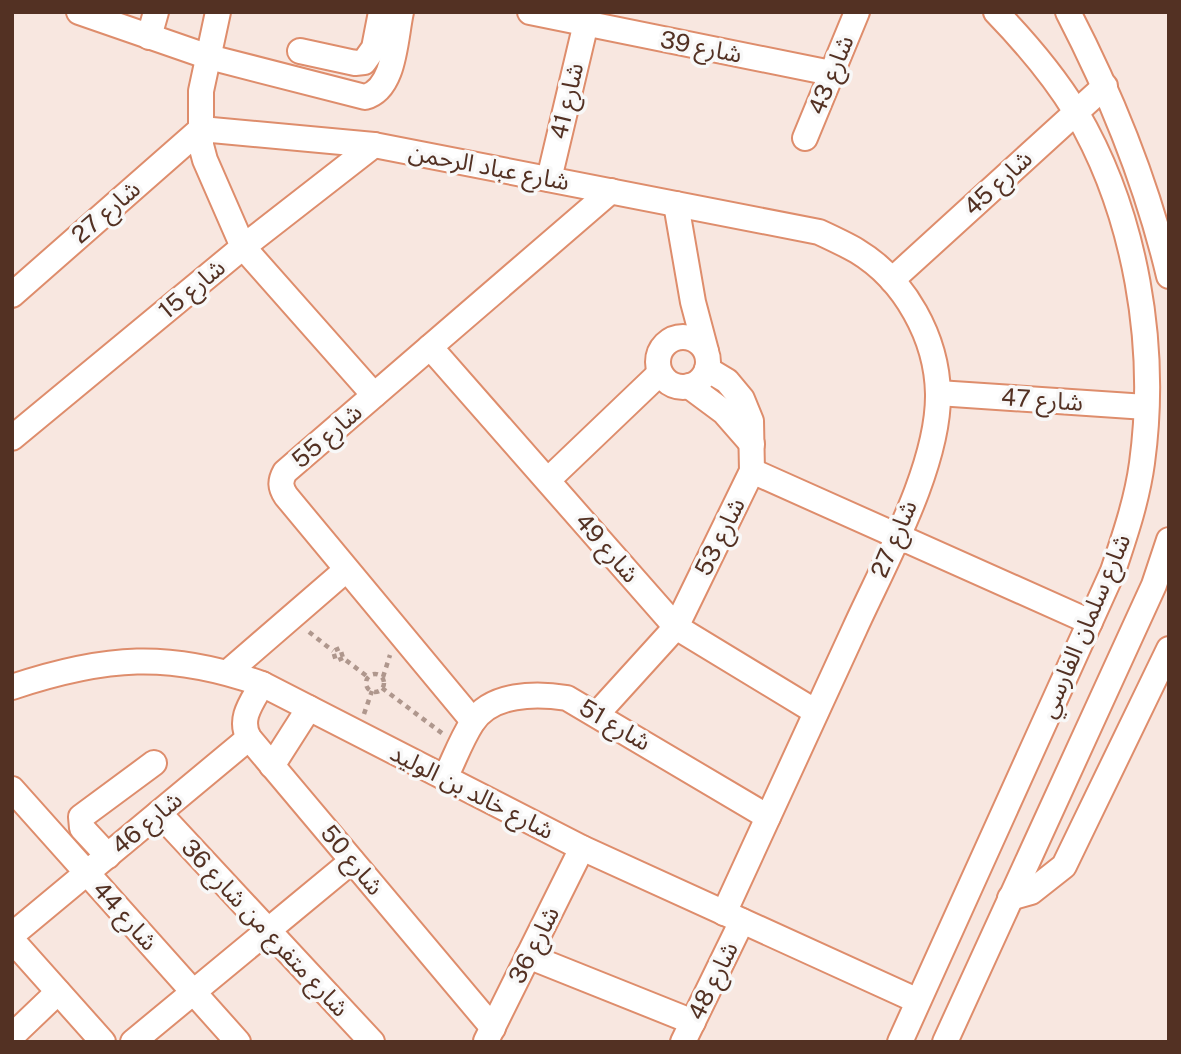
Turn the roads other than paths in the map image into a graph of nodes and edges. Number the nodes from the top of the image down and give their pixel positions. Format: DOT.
graph roads {
  1 [pos="79,12"];
  2 [pos="156,12"];
  3 [pos="218,12"];
  4 [pos="381,12"];
  5 [pos="401,12"];
  6 [pos="530,12"];
  7 [pos="857,12"];
  8 [pos="996,12"];
  9 [pos="1068,12"];
  10 [pos="601,21"];
  11 [pos="149,37"];
  12 [pos="300,51"];
  13 [pos="209,57"];
  14 [pos="831,73"];
  15 [pos="1105,86"];
  16 [pos="1076,112"];
  17 [pos="201,129"];
  18 [pos="805,138"];
  19 [pos="374,145"];
  20 [pos="549,179"];
  21 [pos="611,191"];
  22 [pos="677,204"];
  23 [pos="776,223"];
  24 [pos="243,247"];
  25 [pos="1169,276"];
  26 [pos="689,278"];
  27 [pos="892,280"];
  28 [pos="12,295"];
  29 [pos="668,341"];
  30 [pos="430,347"];
  31 [pos="707,360"];
  32 [pos="660,373"];
  33 [pos="690,386"];
  34 [pos="938,393"];
  35 [pos="374,395"];
  36 [pos="1146,407"];
  37 [pos="12,438"];
  38 [pos="752,444"];
  39 [pos="752,471"];
  40 [pos="548,481"];
  41 [pos="897,536"];
  42 [pos="1169,540"];
  43 [pos="346,570"];
  44 [pos="1090,622"];
  45 [pos="676,627"];
  46 [pos="1169,649"];
  47 [pos="228,672"];
  48 [pos="261,684"];
  49 [pos="12,687"];
  50 [pos="1159,691"];
  51 [pos="309,708"];
  52 [pos="816,712"];
  53 [pos="597,714"];
  54 [pos="473,721"];
  55 [pos="249,738"];
  56 [pos="154,763"];
  57 [pos="272,766"];
  58 [pos="445,778"];
  59 [pos="12,789"];
  60 [pos="159,813"];
  61 [pos="768,817"];
  62 [pos="583,848"];
  63 [pos="108,856"];
  64 [pos="352,861"];
  65 [pos="87,873"];
  66 [pos="1010,898"];
  67 [pos="733,917"];
  68 [pos="268,931"];
  69 [pos="12,937"];
  70 [pos="528,957"];
  71 [pos="58,992"];
  72 [pos="193,992"];
  73 [pos="918,1001"];
  74 [pos="688,1032"];
  75 [pos="489,1035"];
  76 [pos="12,1036"];
  77 [pos="103,1042"];
  78 [pos="134,1042"];
  79 [pos="238,1042"];
  80 [pos="372,1042"];
  81 [pos="900,1042"];
  82 [pos="945,1042"];
  1 -- 11 [label="street"];
  2 -- 11 [label="street"];
  3 -- 13 [label="street"];
  4 -- 12 [label="street"];
  5 -- 13 [label="street"];
  6 -- 10 [label="street, شارع 39"];
  7 -- 14 [label="street, شارع 43"];
  8 -- 16 [label="street, شارع سلمان الفارسي"];
  9 -- 15 [label="street"];
  10 -- 14 [label="street, شارع 39"];
  10 -- 20 [label="street, شارع 41"];
  11 -- 13 [label="street"];
  13 -- 17 [label="street"];
  14 -- 18 [label="street, شارع 43"];
  15 -- 16 [label="street, شارع 45"];
  15 -- 25 [label="street"];
  16 -- 27 [label="street, شارع 45"];
  16 -- 36 [label="street, شارع سلمان الفارسي"];
  17 -- 19 [label="street, شارع عباد الرحمن"];
  17 -- 24 [label="street"];
  17 -- 28 [label="street, شارع 27"];
  19 -- 20 [label="street, شارع عباد الرحمن"];
  19 -- 24 [label="street, شارع 15"];
  20 -- 21 [label="street, شارع عباد الرحمن"];
  21 -- 22 [label="street, شارع عباد الرحمن"];
  21 -- 30 [label="street, شارع 55"];
  22 -- 23 [label="street, شارع عباد الرحمن"];
  22 -- 26 [label="street"];
  23 -- 27 [label="street, شارع 27"];
  24 -- 35 [label="street"];
  24 -- 37 [label="street, شارع 15"];
  26 -- 29 [label="street"];
  26 -- 31 [label="street"];
  27 -- 34 [label="street, شارع 27"];
  29 -- 31 [label="street"];
  29 -- 32 [label="street"];
  30 -- 35 [label="street, شارع 55"];
  30 -- 40 [label="street, شارع 49"];
  31 -- 33 [label="street"];
  31 -- 38 [label="street, شارع 53"];
  32 -- 33 [label="street"];
  32 -- 40 [label="street"];
  33 -- 38 [label="street"];
  34 -- 36 [label="street, شارع 47"];
  34 -- 41 [label="street, شارع 27"];
  35 -- 43 [label="street, شارع 55"];
  36 -- 44 [label="street, شارع سلمان الفارسي"];
  38 -- 39 [label="street, شارع 53"];
  39 -- 41 [label="street"];
  39 -- 45 [label="street, شارع 53"];
  40 -- 45 [label="street, شارع 49"];
  41 -- 44 [label="street"];
  41 -- 52 [label="street, شارع 27"];
  42 -- 66 [label="street, شارع سلمان الفارسي"];
  43 -- 47 [label="street"];
  43 -- 54 [label="street, شارع 55"];
  44 -- 73 [label="street, شارع سلمان الفارسي"];
  45 -- 52 [label="street, شارع 49"];
  45 -- 53 [label="street, شارع 53"];
  46 -- 50 [label="street"];
  47 -- 48 [label="street, شارع خالد بن الوليد"];
  47 -- 49 [label="street, شارع خالد بن الوليد"];
  48 -- 51 [label="street, شارع خالد بن الوليد"];
  48 -- 55 [label="street"];
  50 -- 66 [label="street"];
  51 -- 57 [label="street"];
  51 -- 58 [label="street, شارع خالد بن الوليد"];
  52 -- 61 [label="street, شارع 27"];
  53 -- 54 [label="street, شارع 51"];
  53 -- 61 [label="street, شارع 51"];
  54 -- 58 [label="street, شارع 51"];
  55 -- 57 [label="street, شارع 50"];
  55 -- 60 [label="street, شارع 46"];
  56 -- 63 [label="street"];
  57 -- 64 [label="street, شارع 50"];
  58 -- 62 [label="street, شارع خالد بن الوليد"];
  59 -- 65 [label="street, شارع 44"];
  60 -- 63 [label="street, شارع 46"];
  60 -- 68 [label="street, شارع متفرع من شارع 36"];
  61 -- 67 [label="street, شارع 27"];
  62 -- 67 [label="street, شارع خالد بن الوليد"];
  62 -- 70 [label="street, شارع 36"];
  63 -- 65 [label="street, شارع 46"];
  64 -- 68 [label="street"];
  64 -- 75 [label="street, شارع 50"];
  65 -- 69 [label="street, شارع 46"];
  65 -- 72 [label="street, شارع 44"];
  66 -- 82 [label="street, شارع سلمان الفارسي"];
  67 -- 73 [label="street, شارع خالد بن الوليد"];
  67 -- 74 [label="street, شارع 48"];
  68 -- 72 [label="street"];
  68 -- 80 [label="street, شارع متفرع من شارع 36"];
  69 -- 71 [label="street"];
  70 -- 74 [label="street"];
  70 -- 75 [label="street, شارع 36"];
  71 -- 76 [label="street"];
  71 -- 77 [label="street"];
  72 -- 78 [label="street"];
  72 -- 79 [label="street, شارع 44"];
  73 -- 81 [label="street, شارع سلمان الفارسي"];
}
